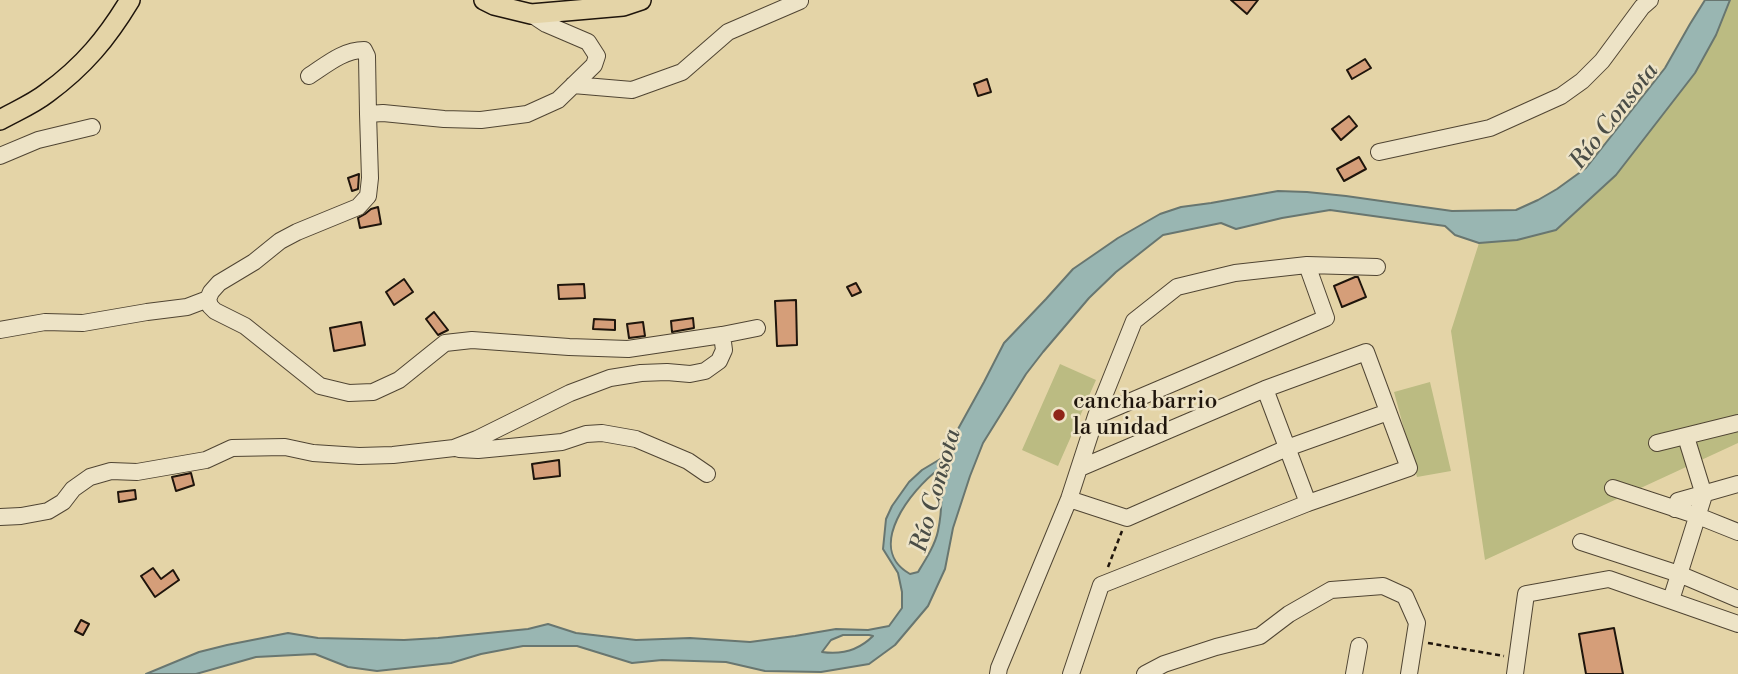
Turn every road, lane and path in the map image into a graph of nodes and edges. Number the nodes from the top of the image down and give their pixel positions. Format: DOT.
graph roads {
  1 [pos="130,0"];
  2 [pos="484,0"];
  3 [pos="641,0"];
  4 [pos="1650,0"];
  5 [pos="800,1"];
  6 [pos="531,14"];
  7 [pos="309,76"];
  8 [pos="573,85"];
  9 [pos="368,114"];
  10 [pos="1,117"];
  11 [pos="92,127"];
  12 [pos="1379,152"];
  13 [pos="0,156"];
  14 [pos="1307,265"];
  15 [pos="1377,267"];
  16 [pos="208,299"];
  17 [pos="757,328"];
  18 [pos="0,330"];
  19 [pos="722,335"];
  20 [pos="1265,389"];
  21 [pos="1388,412"];
  22 [pos="1096,416"];
  23 [pos="1738,423"];
  24 [pos="1686,436"];
  25 [pos="1657,443"];
  26 [pos="454,448"];
  27 [pos="1287,448"];
  28 [pos="1080,468"];
  29 [pos="707,474"];
  30 [pos="1738,484"];
  31 [pos="1613,488"];
  32 [pos="1704,495"];
  33 [pos="1069,499"];
  34 [pos="1308,503"];
  35 [pos="1675,509"];
  36 [pos="1698,516"];
  37 [pos="0,517"];
  38 [pos="1127,518"];
  39 [pos="1738,532"];
  40 [pos="1581,542"];
  41 [pos="1679,574"];
  42 [pos="1101,586"];
  43 [pos="1738,598"];
  44 [pos="1671,600"];
  45 [pos="1738,624"];
  46 [pos="1414,641"];
  47 [pos="1359,646"];
  48 [pos="1516,666"];
  49 [pos="998,674"];
  50 [pos="1071,674"];
  51 [pos="1145,674"];
  52 [pos="1354,674"];
  53 [pos="1409,674"];
  1 -- 10 [label="main road"];
  2 -- 6 [label="main road"];
  3 -- 6 [label="main road"];
  4 -- 12 [label="street"];
  5 -- 8 [label="street"];
  6 -- 8 [label="street"];
  7 -- 9 [label="street"];
  8 -- 9 [label="street"];
  9 -- 16 [label="street"];
  11 -- 13 [label="street"];
  14 -- 15 [label="street"];
  14 -- 22 [label="street"];
  14 -- 22 [label="street"];
  16 -- 18 [label="street"];
  16 -- 19 [label="street"];
  17 -- 19 [label="street"];
  19 -- 26 [label="street"];
  20 -- 21 [label="street"];
  20 -- 27 [label="street"];
  20 -- 28 [label="street"];
  21 -- 27 [label="street"];
  21 -- 34 [label="street"];
  22 -- 28 [label="street"];
  23 -- 24 [label="street"];
  24 -- 25 [label="street"];
  24 -- 32 [label="street"];
  26 -- 29 [label="street"];
  26 -- 37 [label="street"];
  27 -- 34 [label="street"];
  27 -- 38 [label="street"];
  28 -- 33 [label="street"];
  30 -- 32 [label="street"];
  31 -- 35 [label="street"];
  32 -- 35 [label="street"];
  32 -- 36 [label="street"];
  33 -- 38 [label="street"];
  33 -- 49 [label="street"];
  34 -- 42 [label="street"];
  35 -- 36 [label="street"];
  36 -- 39 [label="street"];
  36 -- 41 [label="street"];
  38 -- 42 [label="path"];
  40 -- 41 [label="street"];
  41 -- 43 [label="street"];
  41 -- 44 [label="street"];
  42 -- 50 [label="street"];
  44 -- 45 [label="street"];
  44 -- 48 [label="street"];
  46 -- 48 [label="path"];
  46 -- 51 [label="street"];
  46 -- 53 [label="street"];
  47 -- 52 [label="street"];
}
